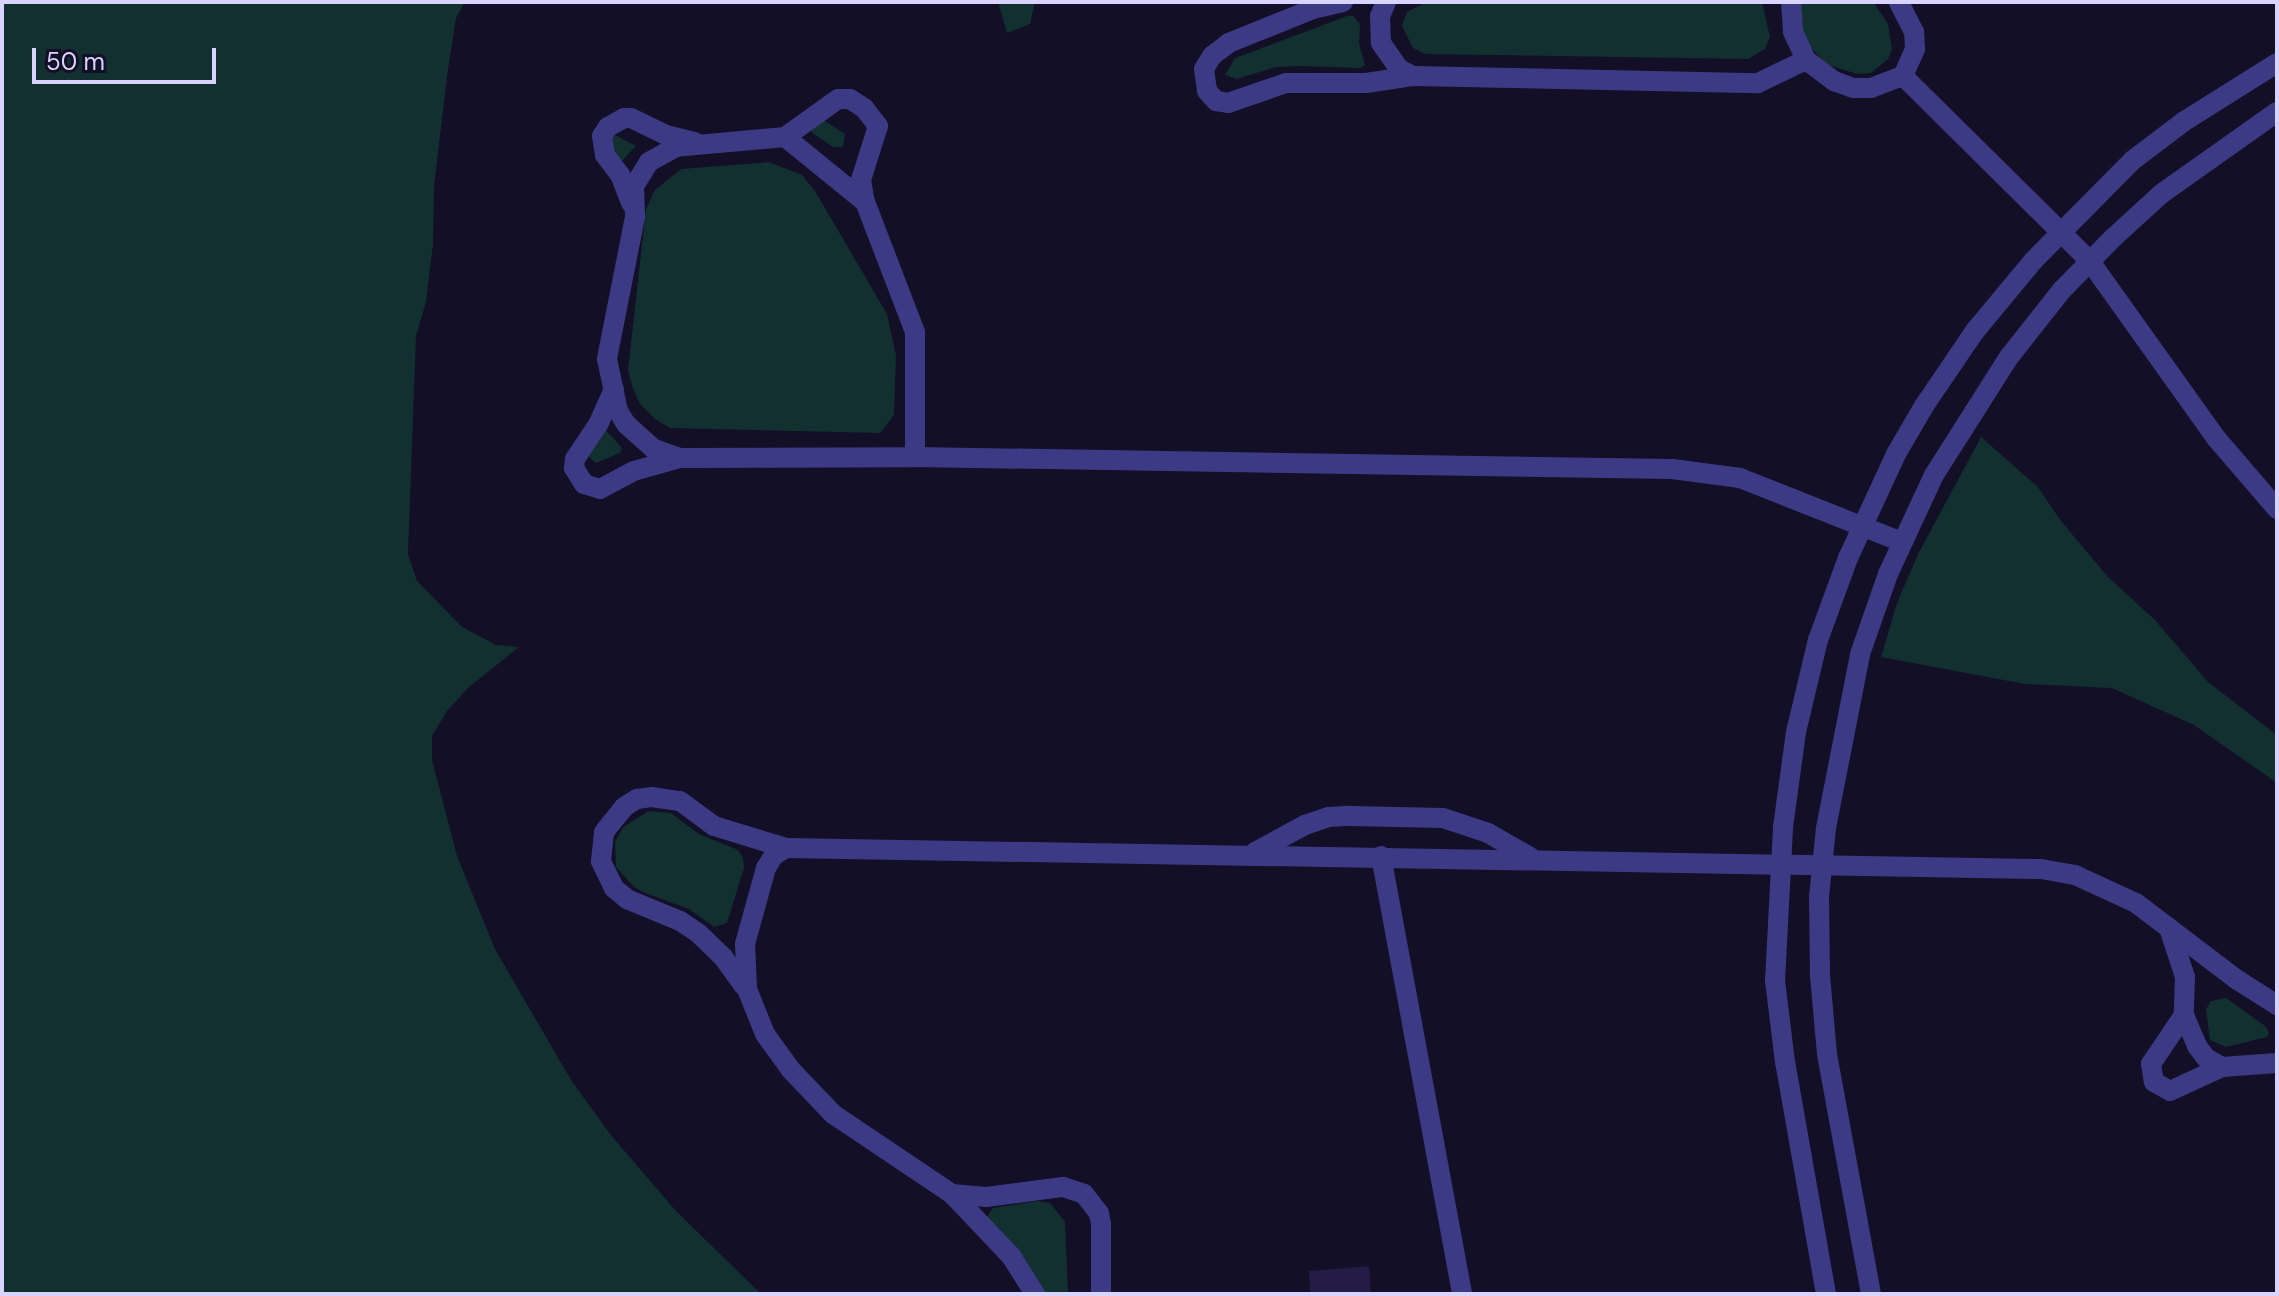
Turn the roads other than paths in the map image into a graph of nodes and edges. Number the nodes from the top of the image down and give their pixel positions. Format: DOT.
graph roads {
  1 [pos="1343,2"];
  2 [pos="1386,2"];
  3 [pos="1791,2"];
  4 [pos="1899,2"];
  5 [pos="1806,60"];
  6 [pos="2277,63"];
  7 [pos="1413,76"];
  8 [pos="1903,76"];
  9 [pos="2277,112"];
  10 [pos="785,137"];
  11 [pos="707,143"];
  12 [pos="865,202"];
  13 [pos="635,217"];
  14 [pos="2061,231"];
  15 [pos="2089,260"];
  16 [pos="616,386"];
  17 [pos="915,457"];
  18 [pos="680,458"];
  19 [pos="2277,509"];
  20 [pos="1862,525"];
  21 [pos="1902,542"];
  22 [pos="786,848"];
  23 [pos="1250,854"];
  24 [pos="1381,856"];
  25 [pos="1533,859"];
  26 [pos="1780,863"];
  27 [pos="1823,863"];
  28 [pos="2169,928"];
  29 [pos="747,989"];
  30 [pos="2274,1006"];
  31 [pos="2184,1015"];
  32 [pos="2274,1058"];
  33 [pos="2222,1067"];
  34 [pos="952,1194"];
  35 [pos="1035,1294"];
  36 [pos="1101,1294"];
  37 [pos="1462,1294"];
  38 [pos="1826,1294"];
  39 [pos="1871,1294"];
  1 -- 7 [label="street"];
  2 -- 7 [label="street"];
  3 -- 5 [label="street"];
  4 -- 8 [label="street"];
  5 -- 7 [label="street"];
  5 -- 8 [label="street"];
  6 -- 14 [label="street"];
  8 -- 14 [label="street"];
  9 -- 15 [label="street"];
  10 -- 11 [label="street"];
  10 -- 12 [label="street"];
  10 -- 12 [label="street"];
  11 -- 13 [label="street"];
  11 -- 13 [label="street"];
  12 -- 17 [label="street"];
  13 -- 16 [label="street"];
  14 -- 15 [label="street"];
  14 -- 20 [label="street"];
  15 -- 19 [label="street"];
  15 -- 21 [label="street"];
  16 -- 18 [label="street"];
  16 -- 18 [label="street"];
  17 -- 18 [label="street"];
  17 -- 20 [label="street"];
  20 -- 21 [label="street"];
  20 -- 26 [label="street"];
  21 -- 27 [label="street"];
  22 -- 23 [label="street"];
  22 -- 29 [label="street"];
  22 -- 29 [label="street"];
  23 -- 24 [label="street"];
  23 -- 25 [label="street"];
  24 -- 25 [label="street"];
  24 -- 37 [label="street"];
  25 -- 26 [label="street"];
  26 -- 27 [label="street"];
  26 -- 38 [label="street"];
  27 -- 28 [label="street"];
  27 -- 39 [label="street"];
  28 -- 30 [label="street"];
  28 -- 31 [label="street"];
  29 -- 34 [label="street"];
  31 -- 33 [label="street"];
  31 -- 33 [label="street"];
  32 -- 33 [label="street"];
  34 -- 35 [label="street"];
  34 -- 36 [label="street"];
}
